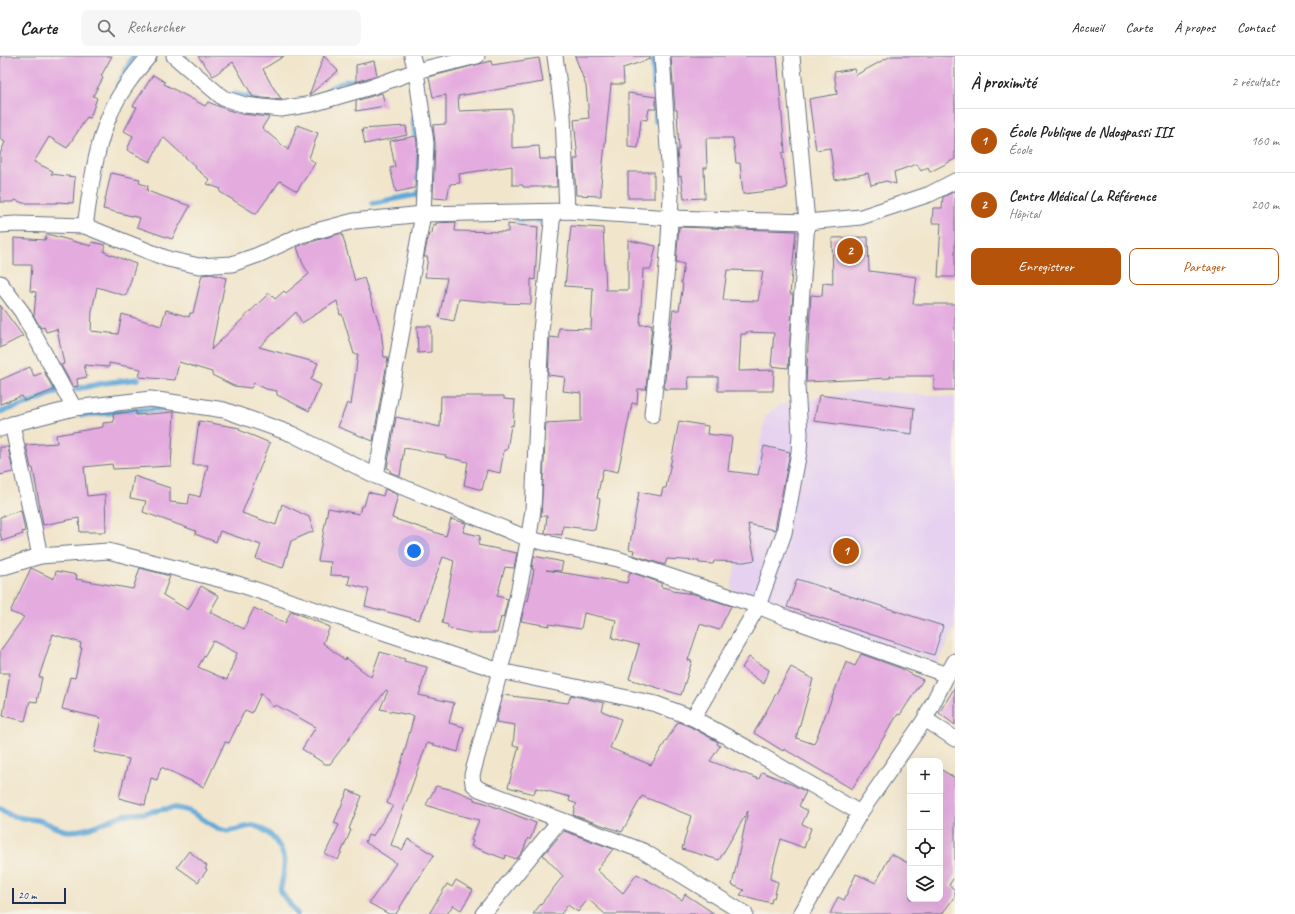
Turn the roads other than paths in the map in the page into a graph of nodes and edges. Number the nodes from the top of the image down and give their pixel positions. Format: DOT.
graph roads {
  1 [pos="149,56"];
  2 [pos="412,56"];
  3 [pos="477,56"];
  4 [pos="555,56"];
  5 [pos="662,56"];
  6 [pos="792,56"];
  7 [pos="176,57"];
  8 [pos="416,71"];
  9 [pos="955,181"];
  10 [pos="560,211"];
  11 [pos="423,214"];
  12 [pos="671,218"];
  13 [pos="808,222"];
  14 [pos="0,225"];
  15 [pos="85,226"];
  16 [pos="0,283"];
  17 [pos="74,408"];
  18 [pos="652,415"];
  19 [pos="6,427"];
  20 [pos="376,476"];
  21 [pos="528,539"];
  22 [pos="40,556"];
  23 [pos="0,568"];
  24 [pos="758,606"];
  25 [pos="955,661"];
  26 [pos="500,671"];
  27 [pos="947,675"];
  28 [pos="693,718"];
  29 [pos="924,718"];
  30 [pos="955,739"];
  31 [pos="860,813"];
  32 [pos="560,820"];
  33 [pos="483,914"];
  34 [pos="745,914"];
  35 [pos="801,914"];
  1 -- 15 [label="street"];
  2 -- 8 [label="street"];
  3 -- 8 [label="street"];
  4 -- 10 [label="street"];
  5 -- 12 [label="street"];
  6 -- 13 [label="street"];
  7 -- 8 [label="street"];
  8 -- 11 [label="street"];
  9 -- 13 [label="street"];
  10 -- 11 [label="street"];
  10 -- 12 [label="street"];
  10 -- 21 [label="street"];
  11 -- 15 [label="street"];
  11 -- 20 [label="street"];
  12 -- 13 [label="street"];
  12 -- 18 [label="street"];
  13 -- 24 [label="street"];
  14 -- 15 [label="street"];
  16 -- 17 [label="street"];
  17 -- 19 [label="street"];
  17 -- 20 [label="street"];
  19 -- 22 [label="street"];
  20 -- 21 [label="street"];
  21 -- 24 [label="street"];
  21 -- 26 [label="street"];
  22 -- 23 [label="street"];
  22 -- 26 [label="street"];
  24 -- 27 [label="street"];
  24 -- 28 [label="street"];
  25 -- 27 [label="street"];
  26 -- 28 [label="street"];
  26 -- 32 [label="street"];
  27 -- 29 [label="street"];
  28 -- 31 [label="street"];
  29 -- 30 [label="street"];
  29 -- 31 [label="street"];
  31 -- 35 [label="street"];
  32 -- 33 [label="street"];
  32 -- 34 [label="street"];
}
